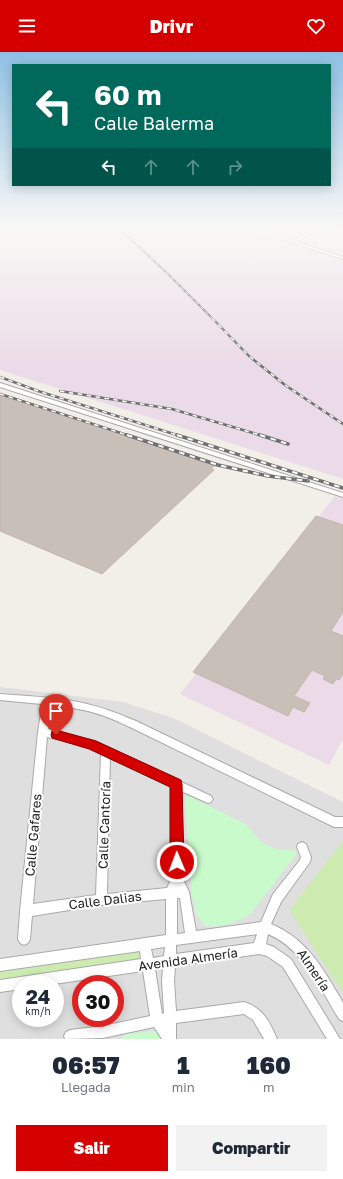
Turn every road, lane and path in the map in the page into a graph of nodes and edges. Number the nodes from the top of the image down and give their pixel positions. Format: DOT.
graph roads {
  1 [pos="0,385"];
  2 [pos="343,495"];
  3 [pos="0,697"];
  4 [pos="45,713"];
  5 [pos="43,732"];
  6 [pos="106,751"];
  7 [pos="176,784"];
  8 [pos="208,799"];
  9 [pos="343,822"];
  10 [pos="302,847"];
  11 [pos="177,877"];
  12 [pos="184,892"];
  13 [pos="171,893"];
  14 [pos="101,900"];
  15 [pos="26,911"];
  16 [pos="264,927"];
  17 [pos="278,931"];
  18 [pos="192,938"];
  19 [pos="24,939"];
  20 [pos="171,941"];
  21 [pos="145,945"];
  22 [pos="259,948"];
  23 [pos="279,956"];
  24 [pos="169,962"];
  25 [pos="148,964"];
  26 [pos="0,965"];
  27 [pos="0,986"];
  28 [pos="343,1015"];
  29 [pos="170,1018"];
  30 [pos="157,1021"];
  31 [pos="104,1035"];
  32 [pos="70,1036"];
  33 [pos="170,1039"];
  34 [pos="271,1039"];
  35 [pos="334,1039"];
  1 -- 2 [label="street"];
  3 -- 9 [label="street"];
  4 -- 5 [label="street, Calle Gafares"];
  5 -- 6 [label="street"];
  5 -- 15 [label="street, Calle Gafares"];
  6 -- 7 [label="street"];
  6 -- 14 [label="street, Calle Cantoría"];
  7 -- 8 [label="street"];
  7 -- 11 [label="street"];
  10 -- 16 [label="street"];
  11 -- 12 [label="street"];
  11 -- 13 [label="street"];
  12 -- 13 [label="street, Calle Dalias"];
  12 -- 18 [label="street"];
  13 -- 14 [label="street, Calle Dalias"];
  13 -- 20 [label="street"];
  14 -- 15 [label="street, Calle Dalias"];
  15 -- 19 [label="street, Calle Gafares"];
  16 -- 17 [label="street, Avenida Almería"];
  16 -- 18 [label="street, Avenida Almería"];
  16 -- 22 [label="street"];
  17 -- 28 [label="street, Almería"];
  18 -- 20 [label="street, Avenida Almería"];
  20 -- 21 [label="street, Avenida Almería"];
  20 -- 24 [label="street"];
  21 -- 25 [label="street"];
  21 -- 26 [label="street, Avenida Almería"];
  22 -- 23 [label="street, Avenida Almería"];
  22 -- 24 [label="street, Avenida Almería"];
  23 -- 35 [label="street, Almería"];
  24 -- 25 [label="street, Avenida Almería"];
  24 -- 29 [label="street"];
  25 -- 27 [label="street, Avenida Almería"];
  25 -- 30 [label="street"];
  29 -- 30 [label="street"];
  29 -- 33 [label="street"];
  29 -- 34 [label="street"];
  30 -- 31 [label="street"];
  30 -- 33 [label="street"];
  31 -- 32 [label="street"];
}
